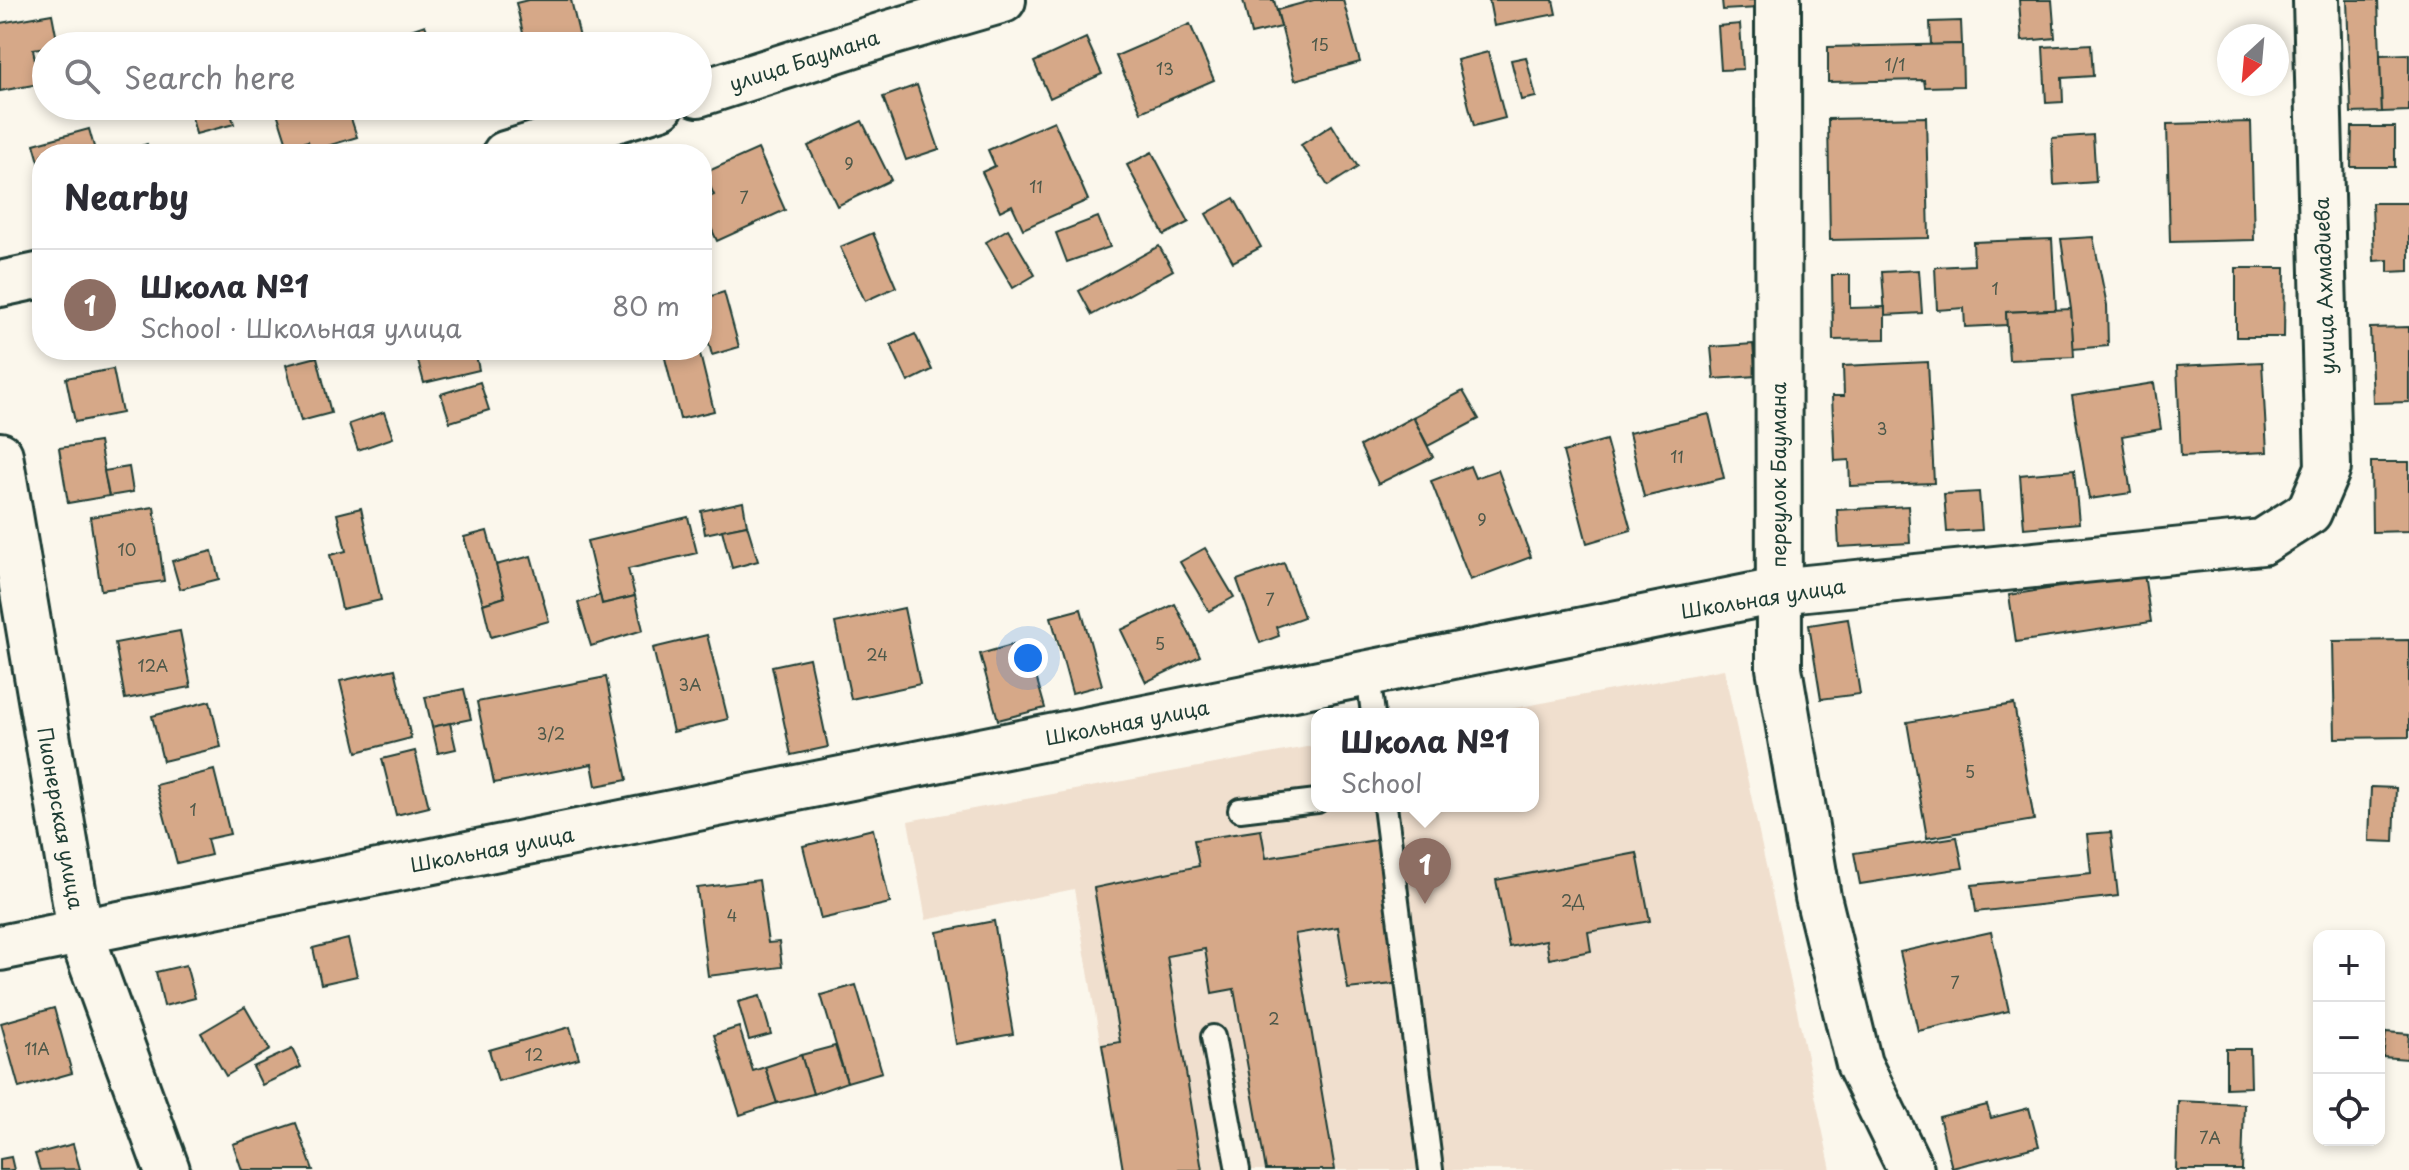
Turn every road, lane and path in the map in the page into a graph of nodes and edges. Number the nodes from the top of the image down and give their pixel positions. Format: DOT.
graph roads {
  1 [pos="1003,0"];
  2 [pos="1778,0"];
  3 [pos="2316,0"];
  4 [pos="712,90"];
  5 [pos="616,120"];
  6 [pos="538,144"];
  7 [pos="32,277"];
  8 [pos="0,284"];
  9 [pos="0,455"];
  10 [pos="2262,542"];
  11 [pos="1777,591"];
  12 [pos="1371,694"];
  13 [pos="1311,802"];
  14 [pos="1240,810"];
  15 [pos="1386,812"];
  16 [pos="80,931"];
  17 [pos="0,948"];
  18 [pos="1213,1037"];
  19 [pos="167,1170"];
  20 [pos="1238,1170"];
  21 [pos="1431,1170"];
  22 [pos="1911,1170"];
  1 -- 4 [label="street, улица Баумана"];
  2 -- 11 [label="street, переулок Баумана"];
  3 -- 10 [label="street, улица Ахмадиева"];
  5 -- 6 [label="street"];
  7 -- 8 [label="street"];
  9 -- 16 [label="street, Пионерская улица"];
  10 -- 11 [label="street, Школьная улица"];
  11 -- 12 [label="street, Школьная улица"];
  11 -- 22 [label="street, переулок Баумана"];
  12 -- 16 [label="street, Школьная улица"];
  13 -- 14 [label="lane"];
  15 -- 21 [label="lane"];
  16 -- 17 [label="street, Школьная улица"];
  16 -- 19 [label="street, Пионерская улица"];
  18 -- 20 [label="lane"];
}
